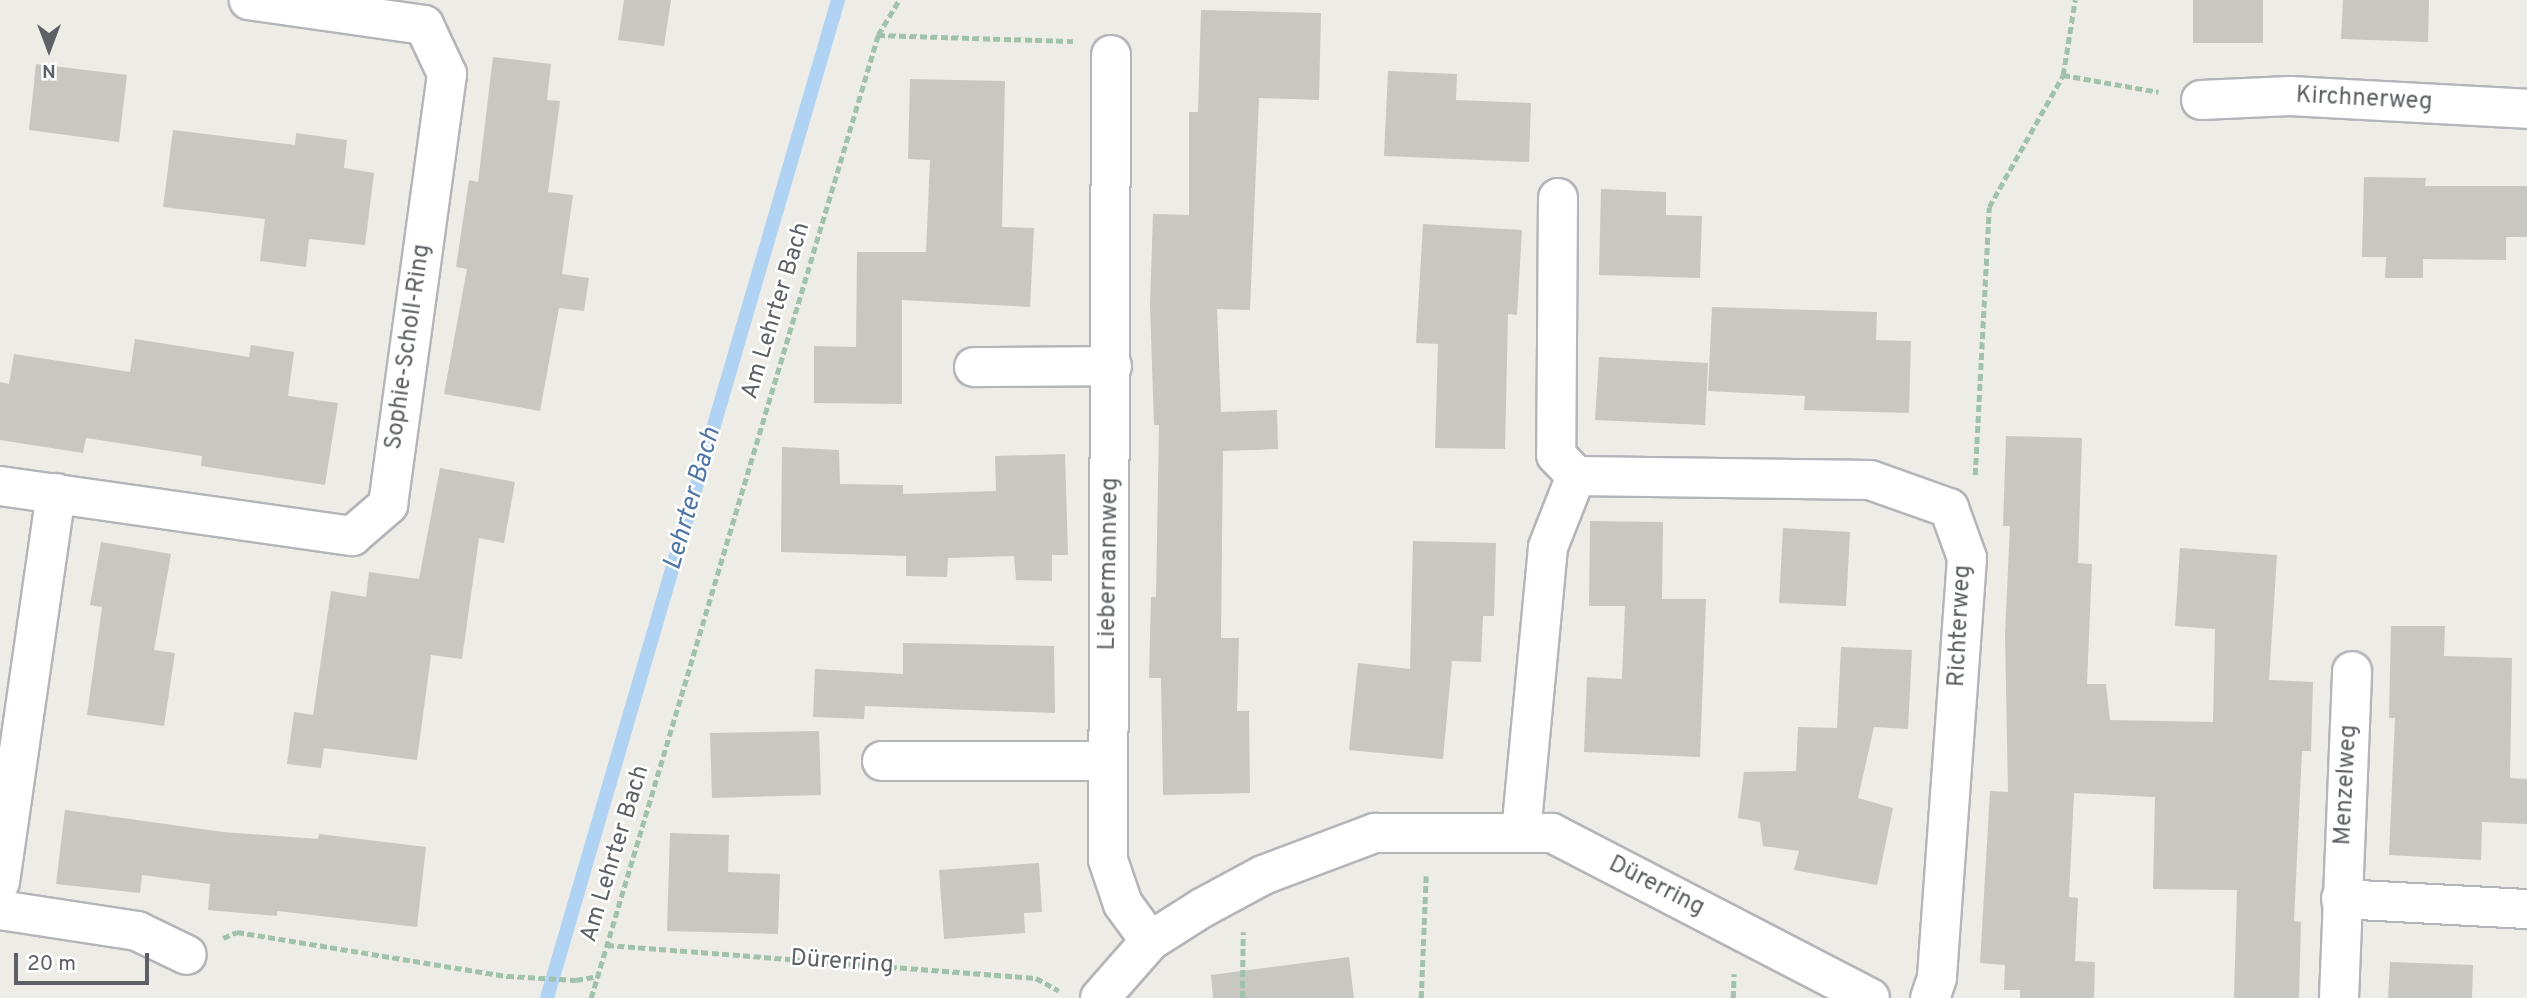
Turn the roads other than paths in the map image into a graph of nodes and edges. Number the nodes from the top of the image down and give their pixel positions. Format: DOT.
graph roads {
  1 [pos="249,0"];
  2 [pos="1111,55"];
  3 [pos="2201,100"];
  4 [pos="2527,108"];
  5 [pos="1558,198"];
  6 [pos="1112,366"];
  7 [pos="974,367"];
  8 [pos="1576,476"];
  9 [pos="0,486"];
  10 [pos="57,494"];
  11 [pos="2351,671"];
  12 [pos="882,761"];
  13 [pos="1108,761"];
  14 [pos="1521,833"];
  15 [pos="0,882"];
  16 [pos="2342,899"];
  17 [pos="2527,909"];
  18 [pos="0,910"];
  19 [pos="1150,941"];
  20 [pos="187,954"];
  21 [pos="1100,998"];
  22 [pos="1870,998"];
  23 [pos="1930,998"];
  24 [pos="2339,998"];
  1 -- 10 [label="street, Sophie-Scholl-Ring"];
  2 -- 6 [label="street, Liebermannweg"];
  3 -- 4 [label="street, Kirchnerweg"];
  5 -- 8 [label="street"];
  6 -- 7 [label="street"];
  6 -- 13 [label="street, Liebermannweg"];
  8 -- 14 [label="street"];
  8 -- 23 [label="street, Richterweg"];
  9 -- 10 [label="street, Sophie-Scholl-Ring"];
  10 -- 15 [label="street"];
  11 -- 16 [label="street, Menzelweg"];
  12 -- 13 [label="street"];
  13 -- 19 [label="street, Liebermannweg"];
  14 -- 19 [label="street, Dürerring"];
  14 -- 22 [label="street, Dürerring"];
  16 -- 17 [label="street"];
  16 -- 24 [label="street, Menzelweg"];
  18 -- 20 [label="street"];
  19 -- 21 [label="street, Dürerring"];
}
